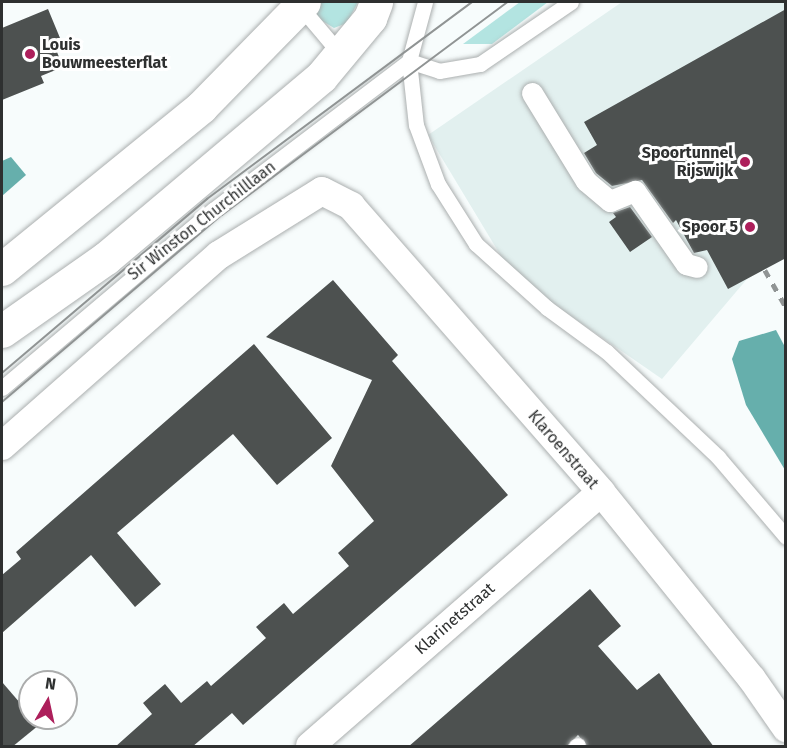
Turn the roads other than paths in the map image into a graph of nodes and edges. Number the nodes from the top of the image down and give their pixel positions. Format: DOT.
graph roads {
  1 [pos="376,2"];
  2 [pos="425,2"];
  3 [pos="571,2"];
  4 [pos="300,4"];
  5 [pos="342,57"];
  6 [pos="409,61"];
  7 [pos="532,93"];
  8 [pos="698,267"];
  9 [pos="2,269"];
  10 [pos="2,331"];
  11 [pos="2,388"];
  12 [pos="2,446"];
  13 [pos="601,492"];
  14 [pos="786,537"];
  15 [pos="786,728"];
  16 [pos="310,747"];
  1 -- 5 [label="street, Sir Winston Churchilllaan"];
  2 -- 6 [label="lane"];
  3 -- 6 [label="lane"];
  4 -- 5 [label="lane"];
  4 -- 9 [label="street"];
  5 -- 10 [label="street, Sir Winston Churchilllaan"];
  6 -- 11 [label="lane, Sir Winston Churchilllaan"];
  6 -- 14 [label="lane"];
  7 -- 8 [label="street"];
  12 -- 13 [label="street, Klaroenstraat"];
  13 -- 15 [label="street, Klaroenstraat"];
  13 -- 16 [label="street, Klarinetstraat"];
}
